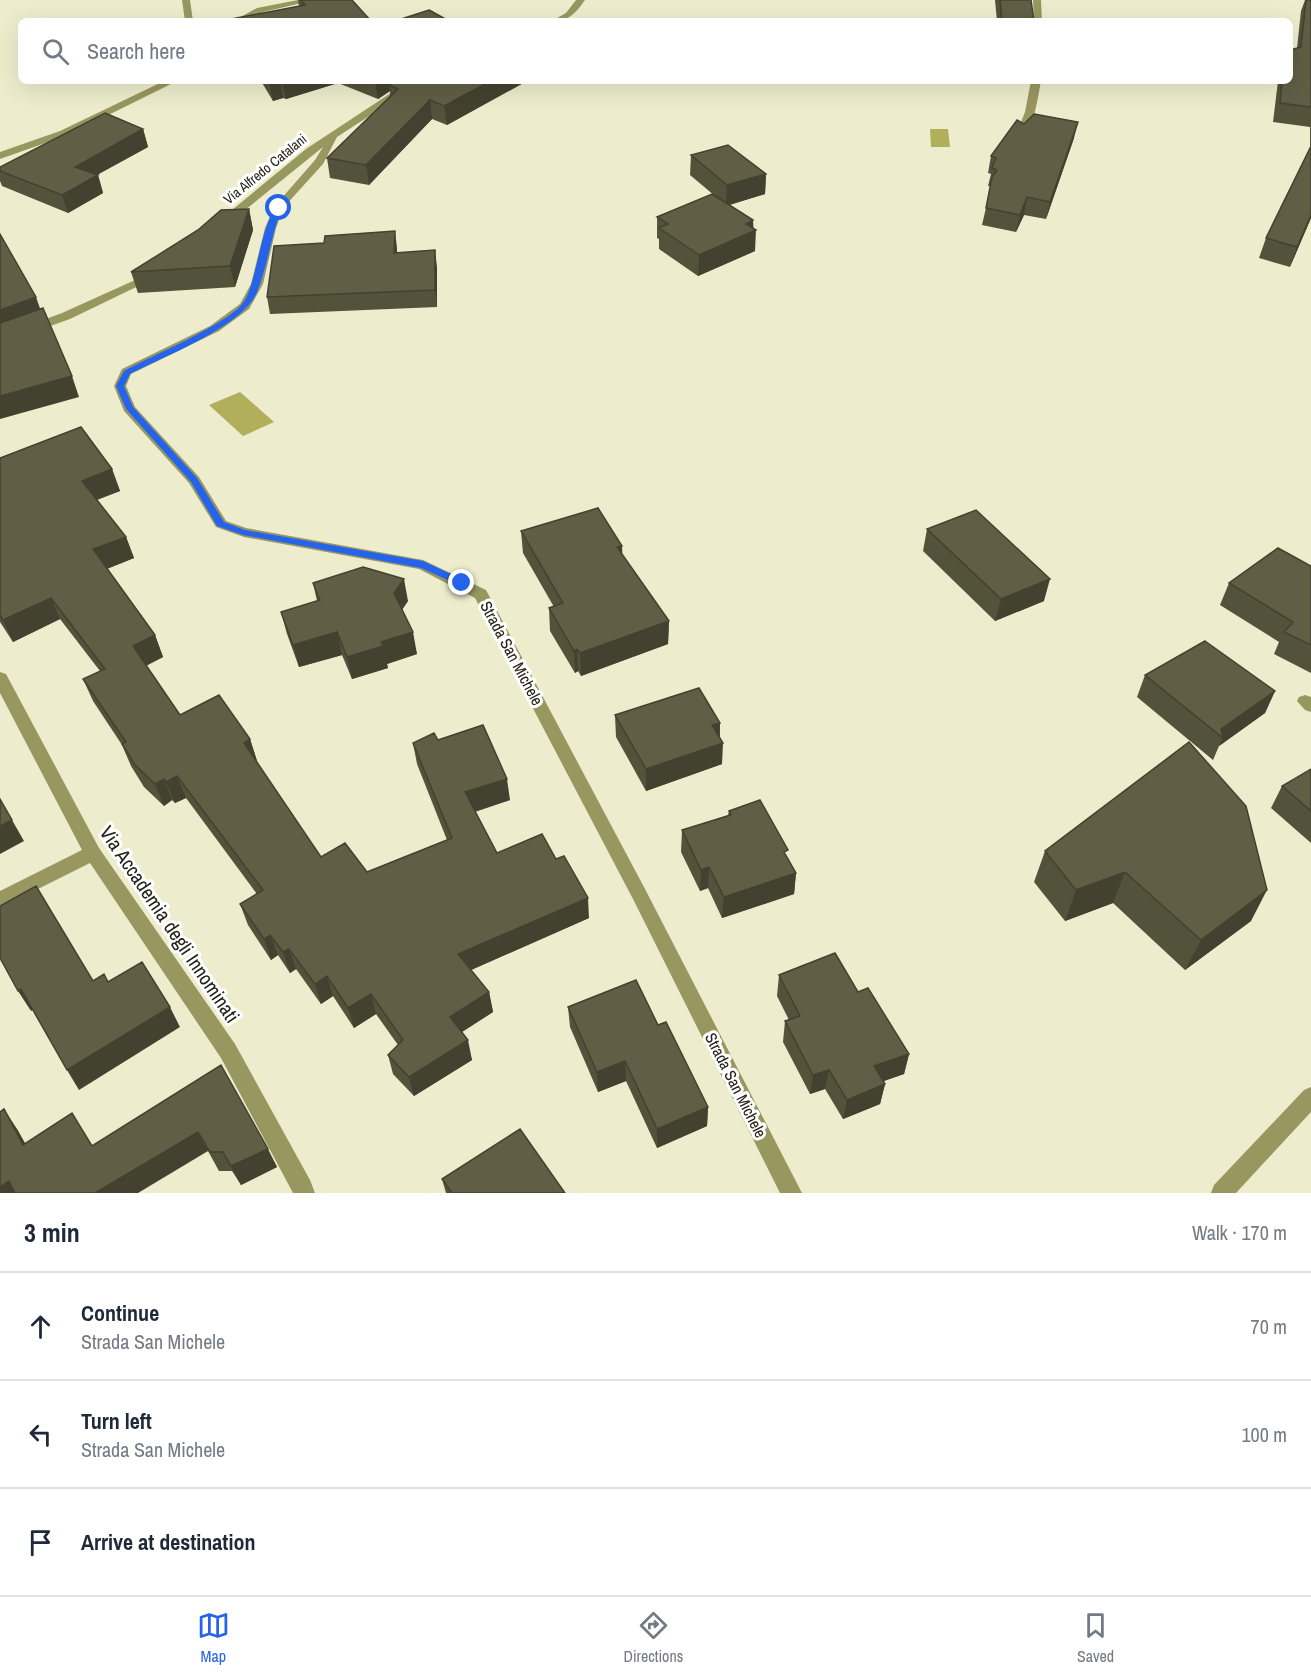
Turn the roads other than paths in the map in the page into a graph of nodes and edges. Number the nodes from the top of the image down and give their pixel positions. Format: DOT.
graph roads {
  1 [pos="186,0"];
  2 [pos="311,0"];
  3 [pos="581,0"];
  4 [pos="1037,0"];
  5 [pos="189,18"];
  6 [pos="243,18"];
  7 [pos="562,18"];
  8 [pos="1038,18"];
  9 [pos="166,84"];
  10 [pos="410,84"];
  11 [pos="1035,84"];
  12 [pos="333,135"];
  13 [pos="1021,135"];
  14 [pos="0,156"];
  15 [pos="212,232"];
  16 [pos="168,265"];
  17 [pos="0,340"];
  18 [pos="0,678"];
  19 [pos="93,853"];
  20 [pos="0,900"];
  21 [pos="1311,1097"];
  22 [pos="304,1193"];
  23 [pos="791,1193"];
  24 [pos="1222,1193"];
  1 -- 5 [label="street"];
  2 -- 6 [label="street"];
  3 -- 7 [label="street"];
  4 -- 8 [label="street"];
  9 -- 14 [label="street"];
  10 -- 12 [label="street, Via Alfredo Catalani"];
  11 -- 13 [label="street"];
  12 -- 15 [label="street, Via Alfredo Catalani"];
  12 -- 23 [label="street, Strada San Michele"];
  16 -- 17 [label="street"];
  18 -- 19 [label="street, Via Accademia degli Innominati"];
  19 -- 20 [label="street"];
  19 -- 22 [label="street, Via Accademia degli Innominati"];
  21 -- 24 [label="street"];
}
